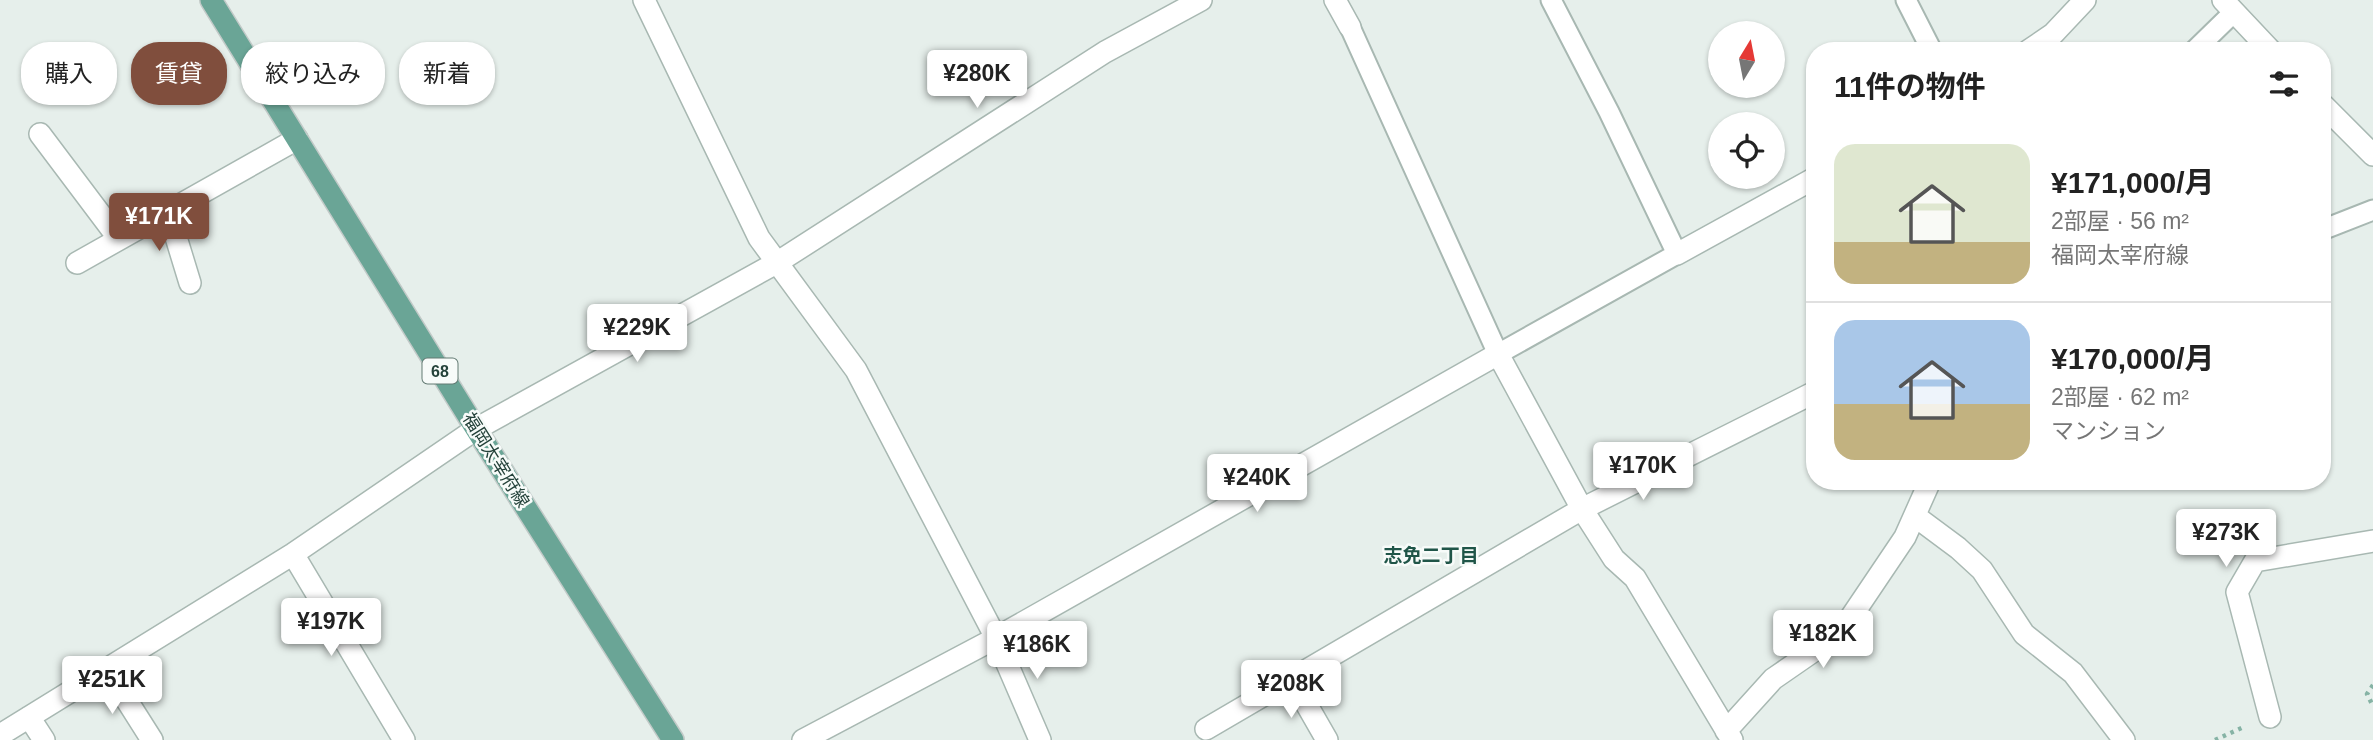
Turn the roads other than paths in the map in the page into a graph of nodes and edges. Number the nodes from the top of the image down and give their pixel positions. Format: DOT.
graph roads {
  1 [pos="211,0"];
  2 [pos="644,0"];
  3 [pos="1202,0"];
  4 [pos="1335,0"];
  5 [pos="1551,0"];
  6 [pos="1906,0"];
  7 [pos="2085,0"];
  8 [pos="2228,6"];
  9 [pos="1350,27"];
  10 [pos="1927,42"];
  11 [pos="2041,42"];
  12 [pos="2201,42"];
  13 [pos="2262,42"];
  14 [pos="2331,113"];
  15 [pos="40,134"];
  16 [pos="297,139"];
  17 [pos="2373,155"];
  18 [pos="1806,183"];
  19 [pos="2373,210"];
  20 [pos="168,211"];
  21 [pos="2331,226"];
  22 [pos="120,239"];
  23 [pos="1677,254"];
  24 [pos="778,262"];
  25 [pos="77,263"];
  26 [pos="190,283"];
  27 [pos="1498,354"];
  28 [pos="1806,397"];
  29 [pos="476,429"];
  30 [pos="1926,490"];
  31 [pos="1582,509"];
  32 [pos="1915,516"];
  33 [pos="2373,541"];
  34 [pos="293,554"];
  35 [pos="996,638"];
  36 [pos="107,669"];
  37 [pos="1292,680"];
  38 [pos="29,717"];
  39 [pos="2270,717"];
  40 [pos="1206,729"];
  41 [pos="0,735"];
  42 [pos="1729,735"];
  43 [pos="44,740"];
  44 [pos="152,740"];
  45 [pos="404,740"];
  46 [pos="673,740"];
  47 [pos="803,740"];
  48 [pos="1040,740"];
  49 [pos="1327,740"];
  50 [pos="2124,740"];
  1 -- 16 [label="main road, 福岡太宰府線 / 68"];
  2 -- 24 [label="street"];
  3 -- 24 [label="street"];
  4 -- 9 [label="street"];
  5 -- 23 [label="lane"];
  6 -- 10 [label="lane"];
  7 -- 11 [label="street"];
  8 -- 12 [label="lane"];
  8 -- 13 [label="street"];
  9 -- 27 [label="lane"];
  14 -- 17 [label="street"];
  15 -- 22 [label="street"];
  16 -- 20 [label="street"];
  16 -- 29 [label="main road, 福岡太宰府線 / 68"];
  18 -- 23 [label="street"];
  19 -- 21 [label="lane"];
  20 -- 22 [label="street"];
  20 -- 26 [label="street"];
  22 -- 25 [label="street"];
  23 -- 27 [label="lane"];
  24 -- 29 [label="street"];
  24 -- 35 [label="street"];
  27 -- 31 [label="street"];
  27 -- 35 [label="street"];
  28 -- 31 [label="street"];
  29 -- 34 [label="street"];
  29 -- 46 [label="main road, 福岡太宰府線 / 68"];
  30 -- 32 [label="street"];
  31 -- 37 [label="street"];
  31 -- 42 [label="street"];
  32 -- 42 [label="street"];
  32 -- 50 [label="street"];
  33 -- 39 [label="street"];
  34 -- 36 [label="street"];
  34 -- 45 [label="street"];
  35 -- 47 [label="street"];
  35 -- 48 [label="street"];
  36 -- 38 [label="street"];
  36 -- 44 [label="street"];
  37 -- 40 [label="street"];
  37 -- 49 [label="street"];
  38 -- 41 [label="street"];
  38 -- 43 [label="street"];
}
